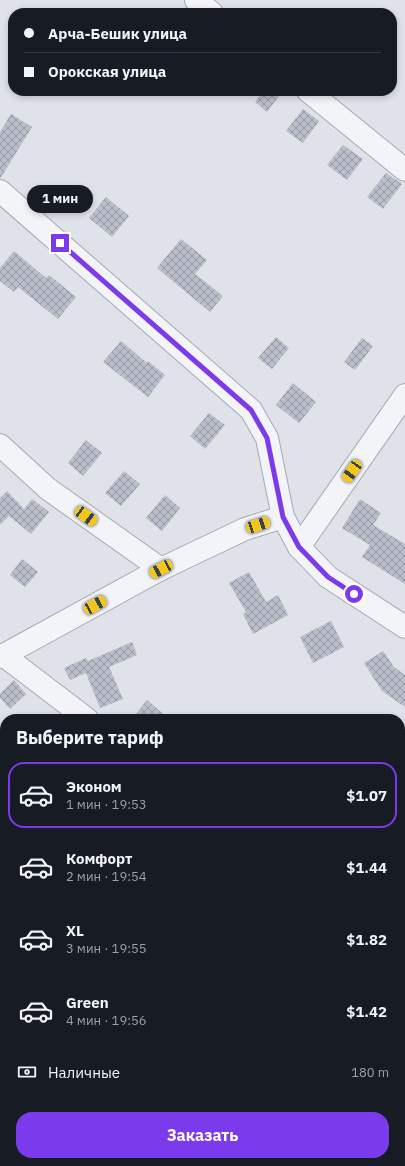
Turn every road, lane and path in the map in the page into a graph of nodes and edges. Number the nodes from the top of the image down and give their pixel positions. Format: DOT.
graph roads {
  1 [pos="196,0"];
  2 [pos="206,8"];
  3 [pos="314,96"];
  4 [pos="405,170"];
  5 [pos="0,191"];
  6 [pos="405,395"];
  7 [pos="0,445"];
  8 [pos="283,517"];
  9 [pos="299,547"];
  10 [pos="161,569"];
  11 [pos="405,627"];
  12 [pos="2,656"];
  13 [pos="80,714"];
  1 -- 2 [label="street"];
  3 -- 4 [label="street"];
  5 -- 8 [label="street"];
  6 -- 9 [label="street"];
  7 -- 10 [label="street"];
  8 -- 9 [label="street"];
  8 -- 10 [label="street"];
  9 -- 11 [label="street"];
  10 -- 12 [label="street"];
  12 -- 13 [label="street"];
}
